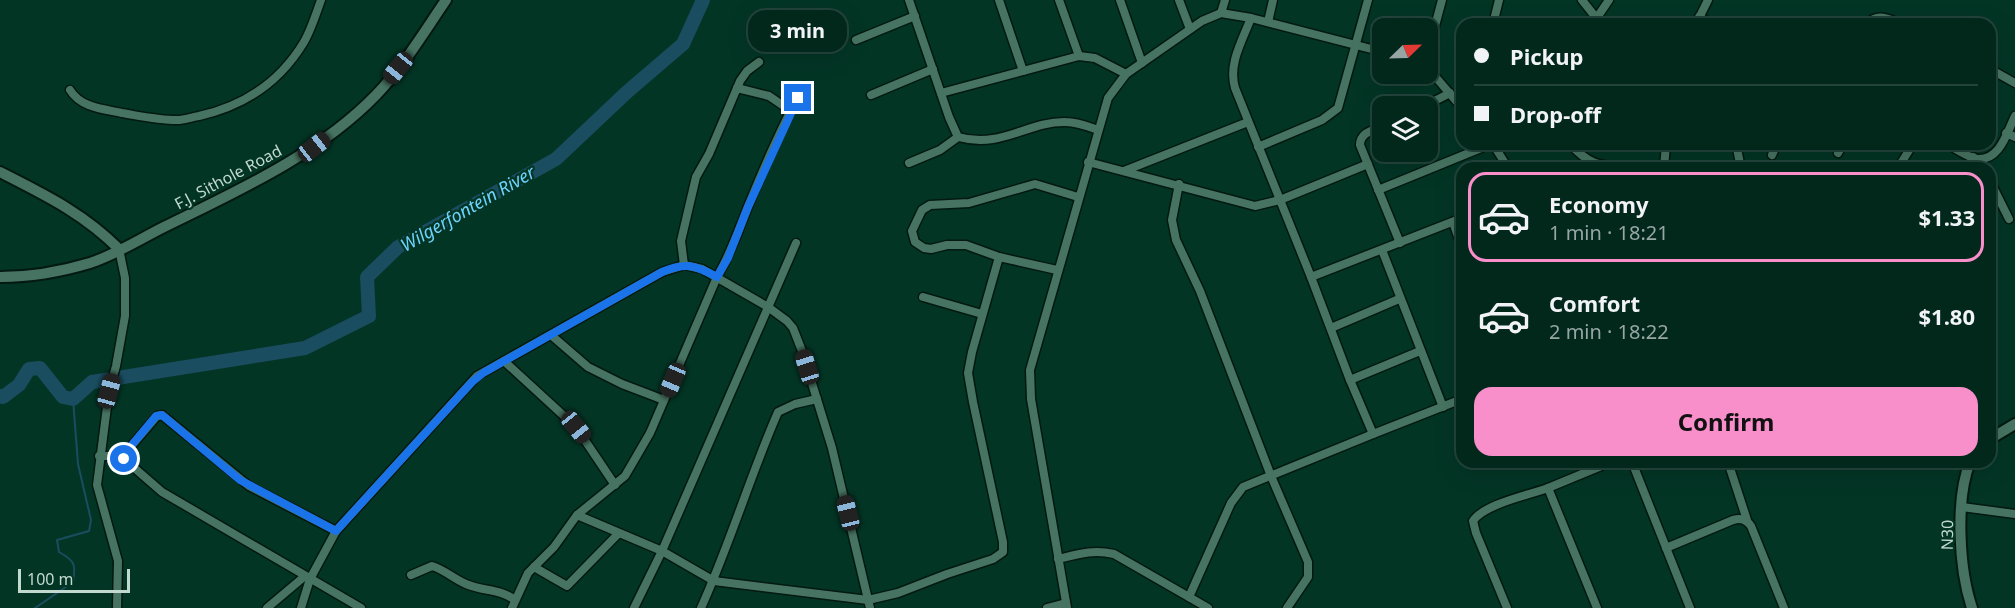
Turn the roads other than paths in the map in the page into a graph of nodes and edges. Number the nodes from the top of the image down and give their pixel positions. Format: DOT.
graph roads {
  1 [pos="321,0"];
  2 [pos="446,0"];
  3 [pos="909,0"];
  4 [pos="999,0"];
  5 [pos="1059,0"];
  6 [pos="1120,0"];
  7 [pos="1179,0"];
  8 [pos="1225,0"];
  9 [pos="1273,0"];
  10 [pos="1368,0"];
  11 [pos="1442,0"];
  12 [pos="1499,0"];
  13 [pos="1582,0"];
  14 [pos="1609,0"];
  15 [pos="1708,0"];
  16 [pos="1221,14"];
  17 [pos="915,16"];
  18 [pos="1251,18"];
  19 [pos="1437,18"];
  20 [pos="1494,18"];
  21 [pos="1594,18"];
  22 [pos="1600,18"];
  23 [pos="1699,18"];
  24 [pos="1268,22"];
  25 [pos="1190,29"];
  26 [pos="856,40"];
  27 [pos="1357,46"];
  28 [pos="1372,49"];
  29 [pos="1078,56"];
  30 [pos="759,62"];
  31 [pos="1142,63"];
  32 [pos="933,69"];
  33 [pos="1023,71"];
  34 [pos="1996,72"];
  35 [pos="1126,74"];
  36 [pos="1438,79"];
  37 [pos="2015,83"];
  38 [pos="804,86"];
  39 [pos="737,88"];
  40 [pos="70,90"];
  41 [pos="941,93"];
  42 [pos="1450,93"];
  43 [pos="871,95"];
  44 [pos="1438,99"];
  45 [pos="1456,100"];
  46 [pos="791,111"];
  47 [pos="2015,116"];
  48 [pos="1248,122"];
  49 [pos="1098,130"];
  50 [pos="1372,131"];
  51 [pos="2011,135"];
  52 [pos="958,138"];
  53 [pos="1258,147"];
  54 [pos="1477,150"];
  55 [pos="1576,150"];
  56 [pos="1774,150"];
  57 [pos="1840,150"];
  58 [pos="1959,150"];
  59 [pos="1838,153"];
  60 [pos="1772,155"];
  61 [pos="1976,158"];
  62 [pos="1088,162"];
  63 [pos="1591,162"];
  64 [pos="1973,162"];
  65 [pos="1979,162"];
  66 [pos="909,163"];
  67 [pos="1368,164"];
  68 [pos="1124,171"];
  69 [pos="0,172"];
  70 [pos="1179,184"];
  71 [pos="1378,190"];
  72 [pos="1996,193"];
  73 [pos="1078,197"];
  74 [pos="1280,201"];
  75 [pos="2009,219"];
  76 [pos="1456,221"];
  77 [pos="1453,222"];
  78 [pos="1456,231"];
  79 [pos="796,243"];
  80 [pos="1400,243"];
  81 [pos="119,249"];
  82 [pos="1383,250"];
  83 [pos="999,257"];
  84 [pos="684,265"];
  85 [pos="1058,270"];
  86 [pos="1311,276"];
  87 [pos="0,277"];
  88 [pos="717,277"];
  89 [pos="923,297"];
  90 [pos="1400,299"];
  91 [pos="768,307"];
  92 [pos="982,314"];
  93 [pos="1331,328"];
  94 [pos="551,335"];
  95 [pos="1420,351"];
  96 [pos="504,361"];
  97 [pos="1350,380"];
  98 [pos="817,399"];
  99 [pos="664,400"];
  100 [pos="1456,402"];
  101 [pos="1443,407"];
  102 [pos="2015,424"];
  103 [pos="1373,434"];
  104 [pos="1996,435"];
  105 [pos="99,456"];
  106 [pos="121,458"];
  107 [pos="1596,468"];
  108 [pos="1634,468"];
  109 [pos="1730,468"];
  110 [pos="1968,468"];
  111 [pos="1271,476"];
  112 [pos="615,485"];
  113 [pos="1548,488"];
  114 [pos="1962,507"];
  115 [pos="2015,514"];
  116 [pos="577,515"];
  117 [pos="1748,520"];
  118 [pos="336,531"];
  119 [pos="618,534"];
  120 [pos="1666,548"];
  121 [pos="662,552"];
  122 [pos="1058,559"];
  123 [pos="534,567"];
  124 [pos="411,575"];
  125 [pos="307,577"];
  126 [pos="714,581"];
  127 [pos="1188,597"];
  128 [pos="514,604"];
  129 [pos="869,604"];
  130 [pos="1066,605"];
  131 [pos="117,608"];
  132 [pos="267,608"];
  133 [pos="301,608"];
  134 [pos="361,608"];
  135 [pos="634,608"];
  136 [pos="701,608"];
  137 [pos="1047,608"];
  138 [pos="1208,608"];
  139 [pos="1287,608"];
  140 [pos="1507,608"];
  141 [pos="1597,608"];
  142 [pos="1690,608"];
  143 [pos="1784,608"];
  144 [pos="1972,608"];
  1 -- 40 [label="street"];
  2 -- 81 [label="street, F.J. Sithole Road"];
  3 -- 17 [label="street"];
  4 -- 33 [label="street"];
  5 -- 29 [label="street"];
  6 -- 31 [label="street"];
  7 -- 25 [label="street"];
  8 -- 16 [label="street"];
  9 -- 24 [label="street"];
  10 -- 27 [label="street"];
  11 -- 19 [label="street"];
  12 -- 20 [label="street"];
  13 -- 21 [label="street"];
  14 -- 22 [label="street"];
  15 -- 23 [label="street"];
  16 -- 18 [label="street"];
  16 -- 25 [label="street"];
  17 -- 26 [label="street"];
  17 -- 32 [label="street"];
  18 -- 24 [label="street"];
  18 -- 48 [label="street"];
  24 -- 27 [label="street"];
  25 -- 31 [label="street"];
  27 -- 28 [label="street"];
  27 -- 53 [label="street"];
  29 -- 33 [label="street"];
  29 -- 35 [label="street"];
  30 -- 39 [label="street"];
  31 -- 35 [label="street"];
  32 -- 41 [label="street"];
  32 -- 43 [label="street"];
  33 -- 41 [label="street"];
  34 -- 37 [label="street"];
  35 -- 49 [label="street"];
  36 -- 42 [label="street"];
  38 -- 46 [label="street"];
  39 -- 46 [label="street"];
  39 -- 84 [label="street"];
  41 -- 52 [label="street"];
  42 -- 44 [label="street"];
  42 -- 45 [label="street"];
  46 -- 88 [label="street"];
  47 -- 51 [label="street"];
  48 -- 53 [label="street"];
  48 -- 68 [label="street"];
  49 -- 52 [label="street"];
  49 -- 62 [label="street"];
  50 -- 67 [label="street"];
  51 -- 61 [label="street"];
  52 -- 66 [label="street"];
  53 -- 74 [label="street"];
  54 -- 71 [label="street"];
  55 -- 63 [label="street"];
  56 -- 60 [label="street"];
  57 -- 59 [label="street"];
  58 -- 61 [label="street"];
  61 -- 64 [label="street"];
  61 -- 65 [label="street"];
  62 -- 68 [label="street"];
  62 -- 73 [label="street"];
  67 -- 71 [label="street"];
  67 -- 74 [label="street"];
  68 -- 70 [label="street"];
  69 -- 81 [label="street"];
  70 -- 74 [label="street"];
  70 -- 111 [label="street"];
  71 -- 80 [label="street"];
  72 -- 75 [label="street"];
  73 -- 83 [label="street"];
  73 -- 85 [label="street"];
  74 -- 86 [label="street"];
  76 -- 77 [label="street"];
  77 -- 78 [label="street"];
  77 -- 80 [label="street"];
  79 -- 91 [label="street"];
  80 -- 82 [label="street"];
  81 -- 87 [label="street, F.J. Sithole Road"];
  81 -- 105 [label="street"];
  82 -- 86 [label="street"];
  82 -- 90 [label="street"];
  83 -- 85 [label="street"];
  83 -- 92 [label="street"];
  84 -- 88 [label="street"];
  84 -- 94 [label="street"];
  85 -- 122 [label="street"];
  86 -- 93 [label="street"];
  88 -- 91 [label="street"];
  88 -- 99 [label="street"];
  89 -- 92 [label="street"];
  90 -- 93 [label="street"];
  90 -- 95 [label="street"];
  91 -- 98 [label="street"];
  91 -- 121 [label="street"];
  92 -- 129 [label="street"];
  93 -- 97 [label="street"];
  94 -- 96 [label="street"];
  94 -- 99 [label="street"];
  95 -- 97 [label="street"];
  95 -- 101 [label="street"];
  96 -- 112 [label="street"];
  96 -- 118 [label="street"];
  97 -- 103 [label="street"];
  98 -- 126 [label="street"];
  98 -- 129 [label="street"];
  99 -- 112 [label="street"];
  100 -- 101 [label="street"];
  101 -- 103 [label="street"];
  102 -- 104 [label="street"];
  103 -- 111 [label="street"];
  105 -- 106 [label="street"];
  105 -- 131 [label="street"];
  106 -- 118 [label="street"];
  106 -- 125 [label="street"];
  107 -- 113 [label="street"];
  108 -- 120 [label="street"];
  109 -- 117 [label="street"];
  110 -- 114 [label="street, N30"];
  111 -- 127 [label="street"];
  111 -- 139 [label="street"];
  112 -- 116 [label="street"];
  113 -- 140 [label="street"];
  113 -- 141 [label="street"];
  114 -- 115 [label="street"];
  114 -- 144 [label="street, N30"];
  116 -- 119 [label="street"];
  116 -- 123 [label="street"];
  117 -- 120 [label="street"];
  117 -- 143 [label="street"];
  118 -- 125 [label="street"];
  119 -- 121 [label="street"];
  119 -- 123 [label="street"];
  120 -- 142 [label="street"];
  121 -- 126 [label="street"];
  121 -- 135 [label="street"];
  122 -- 127 [label="street"];
  122 -- 130 [label="street"];
  123 -- 128 [label="street"];
  124 -- 128 [label="street"];
  125 -- 132 [label="street"];
  125 -- 133 [label="street"];
  125 -- 134 [label="street"];
  126 -- 129 [label="street"];
  126 -- 136 [label="street"];
  127 -- 138 [label="street"];
  130 -- 137 [label="street"];
}
